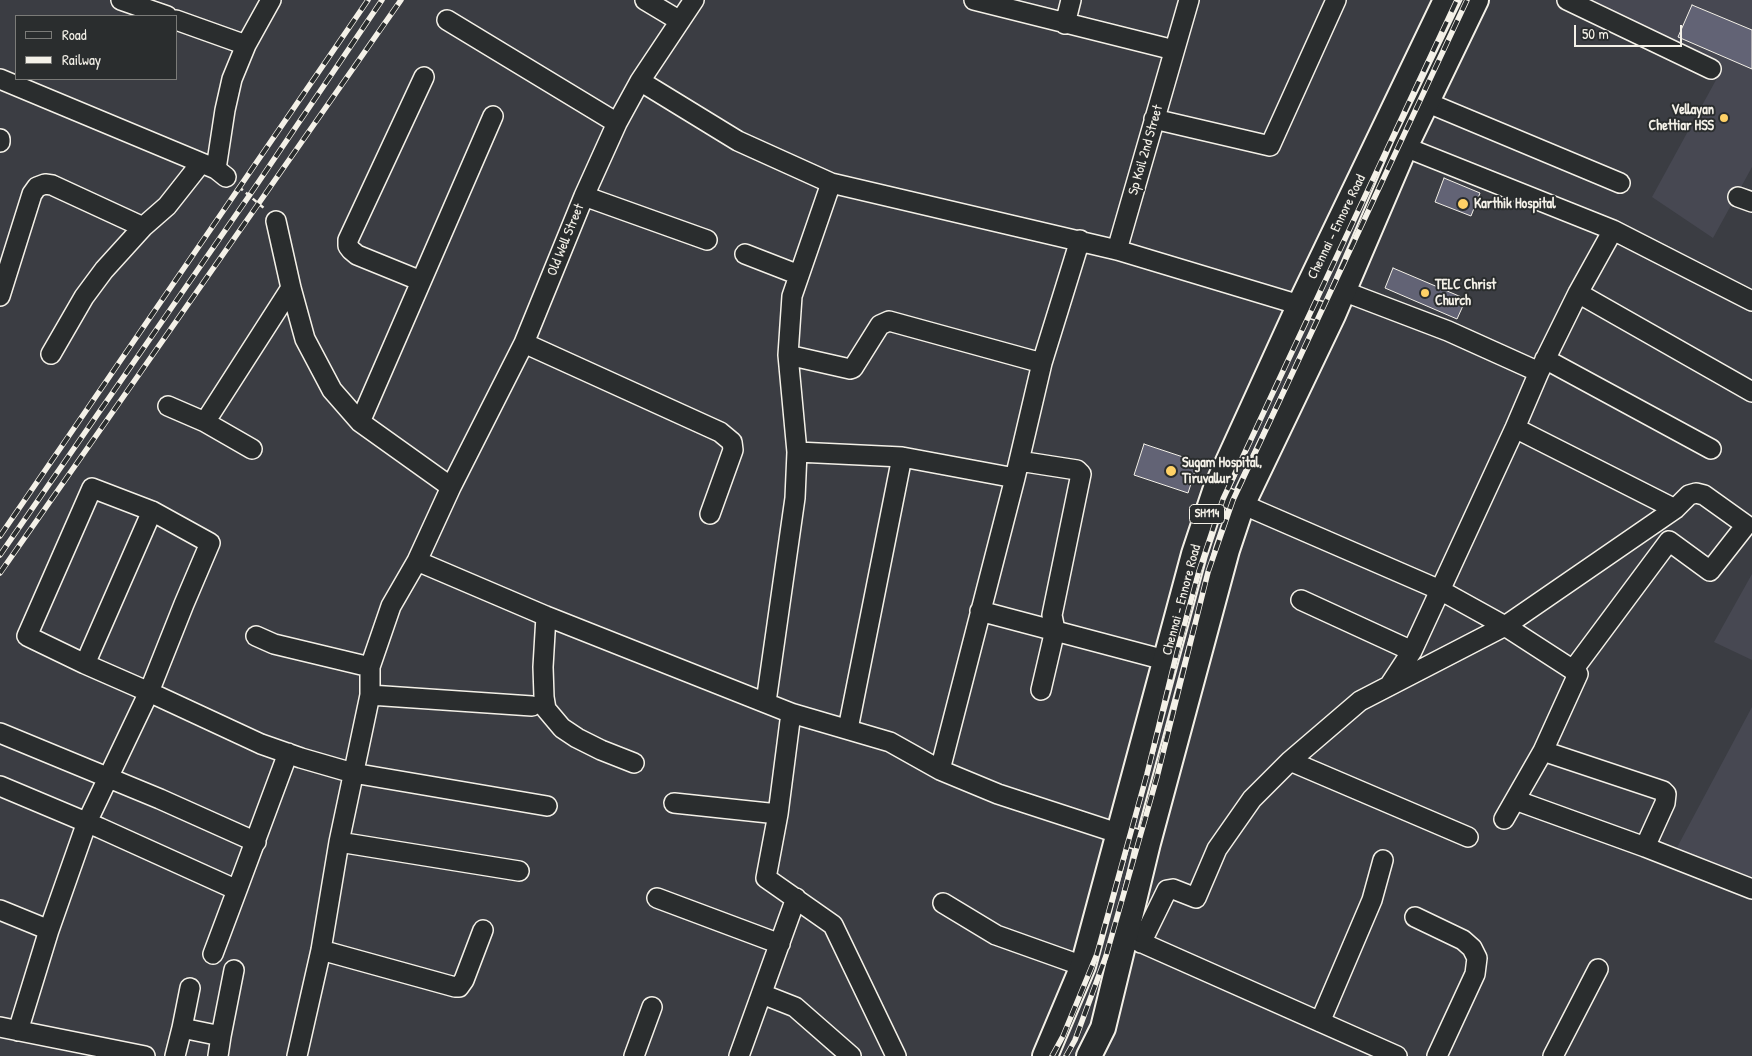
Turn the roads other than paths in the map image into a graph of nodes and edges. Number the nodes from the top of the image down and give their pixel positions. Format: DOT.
graph roads {
  1 [pos="121,0"];
  2 [pos="271,0"];
  3 [pos="645,0"];
  4 [pos="694,0"];
  5 [pos="974,0"];
  6 [pos="1071,0"];
  7 [pos="1189,0"];
  8 [pos="1336,0"];
  9 [pos="1446,0"];
  10 [pos="1476,0"];
  11 [pos="1567,0"];
  12 [pos="164,15"];
  13 [pos="447,20"];
  14 [pos="178,21"];
  15 [pos="680,21"];
  16 [pos="1065,24"];
  17 [pos="246,44"];
  18 [pos="1174,50"];
  19 [pos="1711,69"];
  20 [pos="424,77"];
  21 [pos="0,79"];
  22 [pos="640,81"];
  23 [pos="1426,102"];
  24 [pos="493,116"];
  25 [pos="1154,119"];
  26 [pos="617,123"];
  27 [pos="1405,147"];
  28 [pos="215,170"];
  29 [pos="830,183"];
  30 [pos="1620,183"];
  31 [pos="584,196"];
  32 [pos="276,221"];
  33 [pos="143,227"];
  34 [pos="1613,230"];
  35 [pos="707,240"];
  36 [pos="1080,240"];
  37 [pos="1117,250"];
  38 [pos="745,254"];
  39 [pos="799,275"];
  40 [pos="421,281"];
  41 [pos="291,288"];
  42 [pos="1343,291"];
  43 [pos="1578,293"];
  44 [pos="0,296"];
  45 [pos="1752,302"];
  46 [pos="1300,304"];
  47 [pos="1333,315"];
  48 [pos="524,343"];
  49 [pos="52,354"];
  50 [pos="788,355"];
  51 [pos="1042,363"];
  52 [pos="1542,365"];
  53 [pos="1752,392"];
  54 [pos="168,406"];
  55 [pos="205,422"];
  56 [pos="360,422"];
  57 [pos="1514,428"];
  58 [pos="252,449"];
  59 [pos="1711,449"];
  60 [pos="797,452"];
  61 [pos="902,457"];
  62 [pos="1017,469"];
  63 [pos="450,488"];
  64 [pos="1214,492"];
  65 [pos="1242,505"];
  66 [pos="1675,509"];
  67 [pos="152,511"];
  68 [pos="710,514"];
  69 [pos="1749,522"];
  70 [pos="417,561"];
  71 [pos="1440,590"];
  72 [pos="1302,600"];
  73 [pos="980,611"];
  74 [pos="546,616"];
  75 [pos="1505,626"];
  76 [pos="1055,630"];
  77 [pos="256,636"];
  78 [pos="1412,651"];
  79 [pos="1165,660"];
  80 [pos="85,664"];
  81 [pos="370,667"];
  82 [pos="1573,670"];
  83 [pos="1388,688"];
  84 [pos="1041,690"];
  85 [pos="149,692"];
  86 [pos="370,695"];
  87 [pos="766,702"];
  88 [pos="532,706"];
  89 [pos="791,712"];
  90 [pos="848,729"];
  91 [pos="0,733"];
  92 [pos="1543,751"];
  93 [pos="288,753"];
  94 [pos="1290,761"];
  95 [pos="634,763"];
  96 [pos="940,770"];
  97 [pos="353,773"];
  98 [pos="109,778"];
  99 [pos="0,786"];
  100 [pos="1515,800"];
  101 [pos="674,803"];
  102 [pos="547,806"];
  103 [pos="778,814"];
  104 [pos="1504,818"];
  105 [pos="87,822"];
  106 [pos="1119,832"];
  107 [pos="1468,837"];
  108 [pos="256,842"];
  109 [pos="339,842"];
  110 [pos="1148,843"];
  111 [pos="1645,847"];
  112 [pos="1383,860"];
  113 [pos="519,871"];
  114 [pos="1752,889"];
  115 [pos="237,890"];
  116 [pos="657,898"];
  117 [pos="796,898"];
  118 [pos="943,903"];
  119 [pos="0,910"];
  120 [pos="1415,917"];
  121 [pos="49,930"];
  122 [pos="483,930"];
  123 [pos="1133,939"];
  124 [pos="780,944"];
  125 [pos="321,950"];
  126 [pos="213,954"];
  127 [pos="1083,966"];
  128 [pos="1598,968"];
  129 [pos="234,970"];
  130 [pos="190,988"];
  131 [pos="762,994"];
  132 [pos="652,1007"];
  133 [pos="1320,1022"];
  134 [pos="182,1028"];
  135 [pos="9,1029"];
  136 [pos="221,1036"];
  137 [pos="145,1056"];
  138 [pos="175,1056"];
  139 [pos="218,1056"];
  140 [pos="297,1056"];
  141 [pos="634,1056"];
  142 [pos="739,1056"];
  143 [pos="851,1056"];
  144 [pos="896,1056"];
  145 [pos="1045,1056"];
  146 [pos="1089,1056"];
  147 [pos="1397,1056"];
  148 [pos="1437,1056"];
  149 [pos="1554,1056"];
  1 -- 12 [label="street"];
  2 -- 17 [label="street"];
  3 -- 15 [label="street"];
  4 -- 15 [label="street, Old Well Street"];
  5 -- 16 [label="street"];
  6 -- 16 [label="street"];
  7 -- 18 [label="street, Sp Koil 2nd Street"];
  8 -- 25 [label="street"];
  9 -- 46 [label="main road, Chennai - Ennore Road / SH114"];
  10 -- 23 [label="main road, Chennai - Ennore Road / SH114"];
  11 -- 19 [label="street"];
  13 -- 26 [label="street"];
  14 -- 17 [label="street"];
  15 -- 22 [label="street, Old Well Street"];
  16 -- 18 [label="street"];
  17 -- 28 [label="street"];
  18 -- 25 [label="street, Sp Koil 2nd Street"];
  20 -- 40 [label="street"];
  21 -- 28 [label="street"];
  22 -- 26 [label="street, Old Well Street"];
  22 -- 29 [label="street"];
  23 -- 27 [label="main road, Chennai - Ennore Road / SH114"];
  23 -- 30 [label="street"];
  24 -- 40 [label="street"];
  25 -- 37 [label="street, Sp Koil 2nd Street"];
  26 -- 31 [label="street, Old Well Street"];
  27 -- 34 [label="street"];
  27 -- 42 [label="main road, Chennai - Ennore Road / SH114"];
  28 -- 33 [label="street"];
  29 -- 36 [label="street"];
  29 -- 39 [label="street"];
  31 -- 35 [label="street"];
  31 -- 48 [label="street, Old Well Street"];
  32 -- 41 [label="street"];
  33 -- 44 [label="street"];
  33 -- 49 [label="street"];
  34 -- 43 [label="street"];
  34 -- 45 [label="street"];
  36 -- 37 [label="street"];
  36 -- 51 [label="street"];
  37 -- 46 [label="street"];
  38 -- 39 [label="street"];
  39 -- 50 [label="street"];
  40 -- 56 [label="street"];
  41 -- 55 [label="street"];
  41 -- 56 [label="street"];
  42 -- 47 [label="main road, Chennai - Ennore Road / SH114"];
  42 -- 52 [label="street"];
  43 -- 52 [label="street"];
  43 -- 53 [label="street"];
  46 -- 47 [label="street"];
  46 -- 64 [label="main road, Chennai - Ennore Road / SH114"];
  47 -- 65 [label="main road, Chennai - Ennore Road / SH114"];
  48 -- 63 [label="street, Old Well Street"];
  48 -- 68 [label="street"];
  50 -- 51 [label="street"];
  50 -- 60 [label="street"];
  51 -- 62 [label="street"];
  52 -- 57 [label="street"];
  52 -- 59 [label="street"];
  54 -- 55 [label="street"];
  55 -- 58 [label="street"];
  56 -- 63 [label="street"];
  57 -- 66 [label="street"];
  57 -- 71 [label="street"];
  60 -- 61 [label="street"];
  60 -- 87 [label="street"];
  61 -- 62 [label="street"];
  61 -- 90 [label="street"];
  62 -- 73 [label="street"];
  62 -- 76 [label="street"];
  63 -- 70 [label="street, Old Well Street"];
  64 -- 65 [label="street"];
  64 -- 79 [label="main road, Chennai - Ennore Road / SH114"];
  65 -- 71 [label="street"];
  65 -- 110 [label="main road, Chennai - Ennore Road / SH114"];
  66 -- 69 [label="street"];
  66 -- 75 [label="street"];
  67 -- 80 [label="street"];
  67 -- 80 [label="street"];
  67 -- 85 [label="street"];
  69 -- 82 [label="street"];
  70 -- 74 [label="street"];
  70 -- 81 [label="street, Old Well Street"];
  71 -- 75 [label="street"];
  71 -- 78 [label="street"];
  72 -- 78 [label="street"];
  73 -- 76 [label="street"];
  73 -- 96 [label="street"];
  74 -- 87 [label="street"];
  74 -- 95 [label="street"];
  75 -- 82 [label="street"];
  75 -- 83 [label="street"];
  76 -- 79 [label="street"];
  76 -- 84 [label="street"];
  77 -- 81 [label="street"];
  78 -- 83 [label="street"];
  79 -- 106 [label="main road, Chennai - Ennore Road / SH114"];
  80 -- 85 [label="street"];
  81 -- 86 [label="street, Old Well Street"];
  82 -- 92 [label="street"];
  83 -- 94 [label="street"];
  85 -- 93 [label="street"];
  85 -- 98 [label="street"];
  86 -- 88 [label="street"];
  86 -- 97 [label="street, Old Well Street"];
  87 -- 89 [label="street"];
  89 -- 90 [label="street"];
  89 -- 103 [label="street"];
  90 -- 96 [label="street"];
  91 -- 98 [label="street"];
  92 -- 100 [label="street"];
  92 -- 111 [label="street"];
  93 -- 97 [label="street"];
  93 -- 108 [label="street"];
  94 -- 107 [label="street"];
  94 -- 123 [label="street"];
  96 -- 106 [label="street"];
  97 -- 102 [label="street"];
  97 -- 109 [label="street, Old Well Street"];
  98 -- 105 [label="street"];
  98 -- 108 [label="street"];
  99 -- 105 [label="street"];
  100 -- 104 [label="street"];
  100 -- 111 [label="street"];
  101 -- 103 [label="street"];
  103 -- 117 [label="street"];
  105 -- 115 [label="street"];
  105 -- 121 [label="street"];
  106 -- 110 [label="street"];
  106 -- 127 [label="main road, Chennai - Ennore Road / SH114"];
  108 -- 115 [label="street"];
  109 -- 113 [label="street"];
  109 -- 125 [label="street, Old Well Street"];
  110 -- 123 [label="main road, Chennai - Ennore Road / SH114"];
  111 -- 114 [label="street"];
  112 -- 133 [label="street"];
  115 -- 126 [label="street"];
  116 -- 124 [label="street"];
  117 -- 124 [label="street"];
  117 -- 144 [label="street"];
  118 -- 127 [label="street"];
  119 -- 121 [label="street"];
  120 -- 148 [label="street"];
  121 -- 135 [label="street"];
  122 -- 125 [label="street"];
  123 -- 133 [label="street"];
  123 -- 146 [label="main road, Chennai - Ennore Road / SH114"];
  124 -- 131 [label="street"];
  125 -- 140 [label="street, Old Well Street"];
  127 -- 145 [label="main road, Chennai - Ennore Road / SH114"];
  128 -- 149 [label="street"];
  129 -- 136 [label="street"];
  130 -- 134 [label="street"];
  131 -- 142 [label="street"];
  131 -- 143 [label="street"];
  132 -- 141 [label="street"];
  133 -- 147 [label="street"];
  134 -- 136 [label="street"];
  134 -- 138 [label="street"];
  135 -- 137 [label="street"];
  136 -- 139 [label="street"];
}
